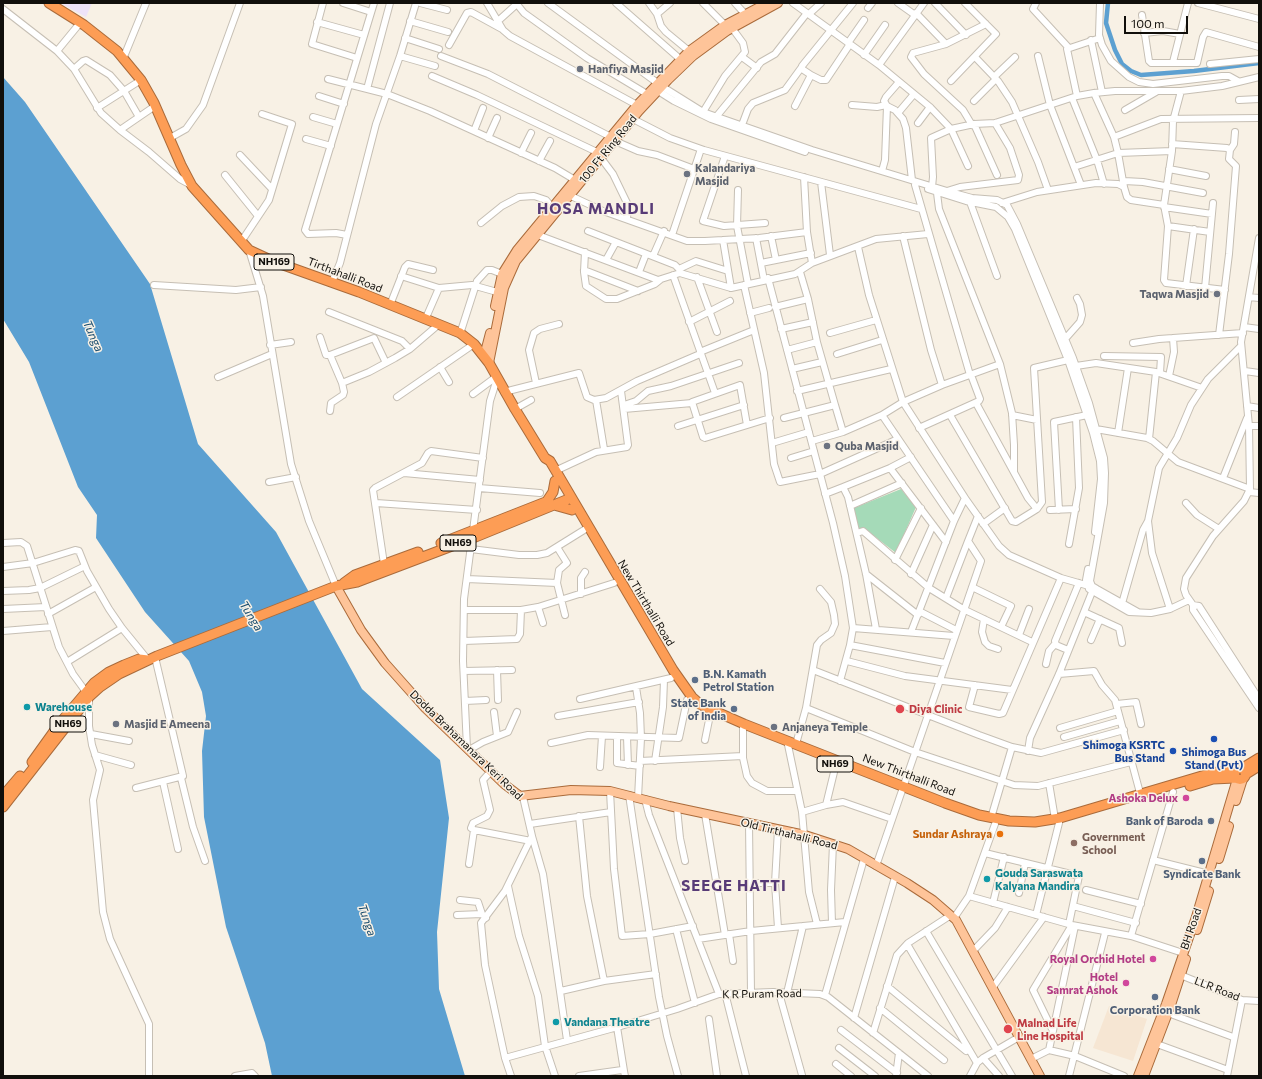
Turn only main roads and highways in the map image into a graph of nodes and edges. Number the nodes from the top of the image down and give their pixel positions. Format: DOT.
graph roads {
  1 [pos="49,3"];
  2 [pos="766,3"];
  3 [pos="778,3"];
  4 [pos="729,26"];
  5 [pos="658,87"];
  6 [pos="613,139"];
  7 [pos="600,155"];
  8 [pos="487,360"];
  9 [pos="555,476"];
  10 [pos="567,496"];
  11 [pos="551,503"];
  12 [pos="572,510"];
  13 [pos="473,534"];
  14 [pos="337,586"];
  15 [pos="669,675"];
  16 [pos="87,695"];
  17 [pos="792,744"];
  18 [pos="1259,758"];
  19 [pos="1259,766"];
  20 [pos="1240,775"];
  21 [pos="903,787"];
  22 [pos="4,793"];
  23 [pos="523,797"];
  24 [pos="3,807"];
  25 [pos="1057,821"];
  26 [pos="1179,974"];
  27 [pos="1040,1076"];
  28 [pos="1138,1076"];
  29 [pos="1144,1076"];
  1 -- 8 [label="highway, Tirthahalli Road / NH169"];
  2 -- 4 [label="main road, 100 Ft Ring Road"];
  3 -- 4 [label="main road, 100 Ft Ring Road"];
  4 -- 5 [label="main road, 100 Ft Ring Road"];
  4 -- 5 [label="main road, 100 Ft Ring Road"];
  5 -- 6 [label="main road, 100 Ft Ring Road"];
  5 -- 6 [label="main road, 100 Ft Ring Road"];
  6 -- 7 [label="main road, 100 Ft Ring Road"];
  7 -- 8 [label="main road, 100 Ft Ring Road"];
  7 -- 8 [label="main road, 100 Ft Ring Road"];
  8 -- 9 [label="highway, Tirthahalli Road / NH169"];
  9 -- 10 [label="highway, NH169"];
  9 -- 11 [label="highway"];
  10 -- 11 [label="highway, NH69"];
  10 -- 12 [label="highway, NH69"];
  10 -- 15 [label="highway, New Thirthalli Road / NH69"];
  11 -- 12 [label="highway"];
  11 -- 13 [label="highway, NH69"];
  12 -- 15 [label="highway, NH69"];
  13 -- 14 [label="highway, NH69"];
  13 -- 14 [label="highway, NH69"];
  14 -- 16 [label="highway, NH69"];
  14 -- 23 [label="main road, Dodda Brahamanara Keri Road"];
  15 -- 17 [label="highway, New Thirthalli Road / NH69"];
  15 -- 17 [label="highway, NH69"];
  16 -- 22 [label="highway, NH69"];
  16 -- 24 [label="highway, NH69"];
  17 -- 21 [label="highway, New Thirthalli Road / NH69"];
  17 -- 21 [label="highway, NH69"];
  18 -- 20 [label="highway, NH69"];
  19 -- 20 [label="highway, NH69"];
  20 -- 25 [label="highway, NH69"];
  20 -- 25 [label="highway, New Thirthalli Road / NH69"];
  20 -- 26 [label="main road, BH Road"];
  20 -- 26 [label="main road, BH Road"];
  21 -- 25 [label="highway, New Thirthalli Road / NH69"];
  23 -- 27 [label="main road, Old Tirthahalli Road"];
  26 -- 28 [label="main road, BH Road"];
  26 -- 29 [label="main road, BH Road"];
}
